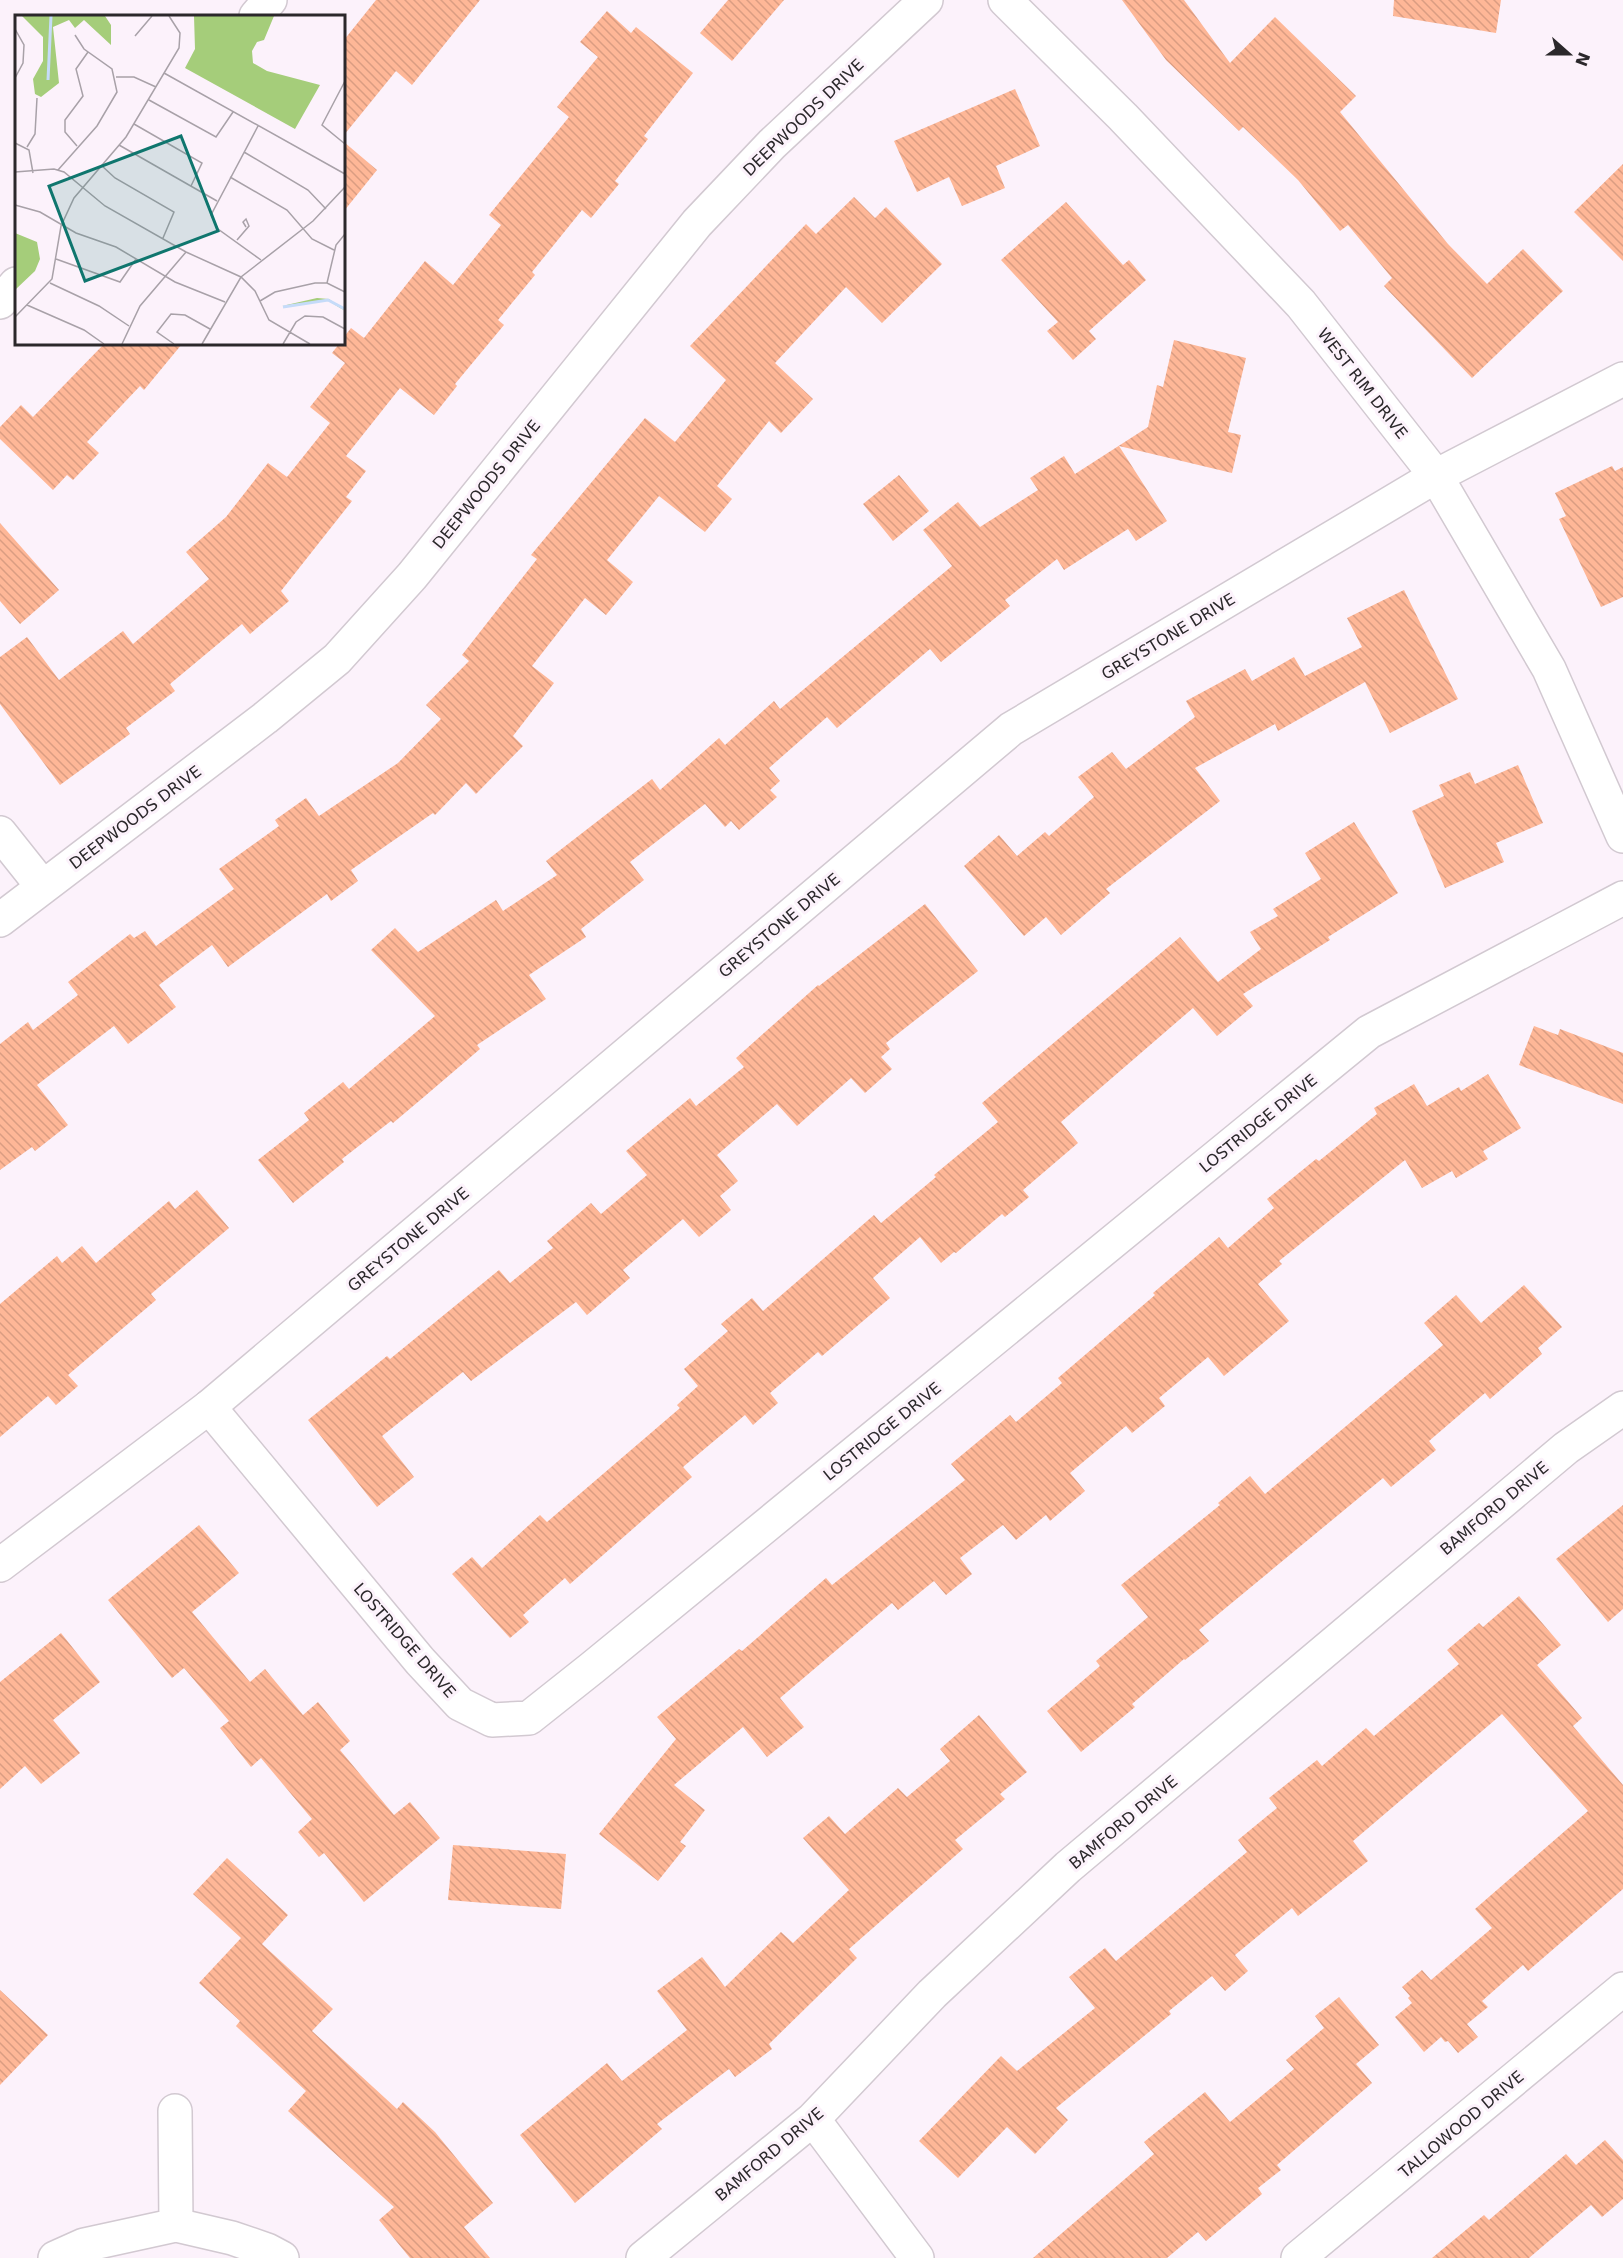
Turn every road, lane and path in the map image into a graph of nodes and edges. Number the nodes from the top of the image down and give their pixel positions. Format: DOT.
graph roads {
  1 [pos="270,0"];
  2 [pos="926,0"];
  3 [pos="1005,0"];
  4 [pos="257,15"];
  5 [pos="15,285"];
  6 [pos="0,302"];
  7 [pos="1623,379"];
  8 [pos="1436,476"];
  9 [pos="0,833"];
  10 [pos="1623,836"];
  11 [pos="43,887"];
  12 [pos="1623,898"];
  13 [pos="0,920"];
  14 [pos="209,1407"];
  15 [pos="1623,1408"];
  16 [pos="0,1565"];
  17 [pos="1623,1989"];
  18 [pos="175,2111"];
  19 [pos="813,2119"];
  20 [pos="176,2225"];
  21 [pos="56,2258"];
  22 [pos="282,2258"];
  23 [pos="644,2258"];
  24 [pos="917,2258"];
  25 [pos="1298,2258"];
  1 -- 4 [label="street"];
  2 -- 11 [label="street, DEEPWOODS DRIVE"];
  3 -- 8 [label="street, WEST RIM DRIVE"];
  5 -- 6 [label="street"];
  7 -- 8 [label="street, GREYSTONE DRIVE"];
  8 -- 10 [label="street, WEST RIM DRIVE"];
  8 -- 14 [label="street, GREYSTONE DRIVE"];
  9 -- 11 [label="street"];
  11 -- 13 [label="street, DEEPWOODS DRIVE"];
  12 -- 14 [label="street, LOSTRIDGE DRIVE"];
  14 -- 16 [label="street, GREYSTONE DRIVE"];
  15 -- 19 [label="street, BAMFORD DRIVE"];
  17 -- 25 [label="street, TALLOWOOD DRIVE"];
  18 -- 20 [label="street"];
  19 -- 23 [label="street, BAMFORD DRIVE"];
  19 -- 24 [label="street"];
  20 -- 21 [label="street"];
  20 -- 22 [label="street"];
}
